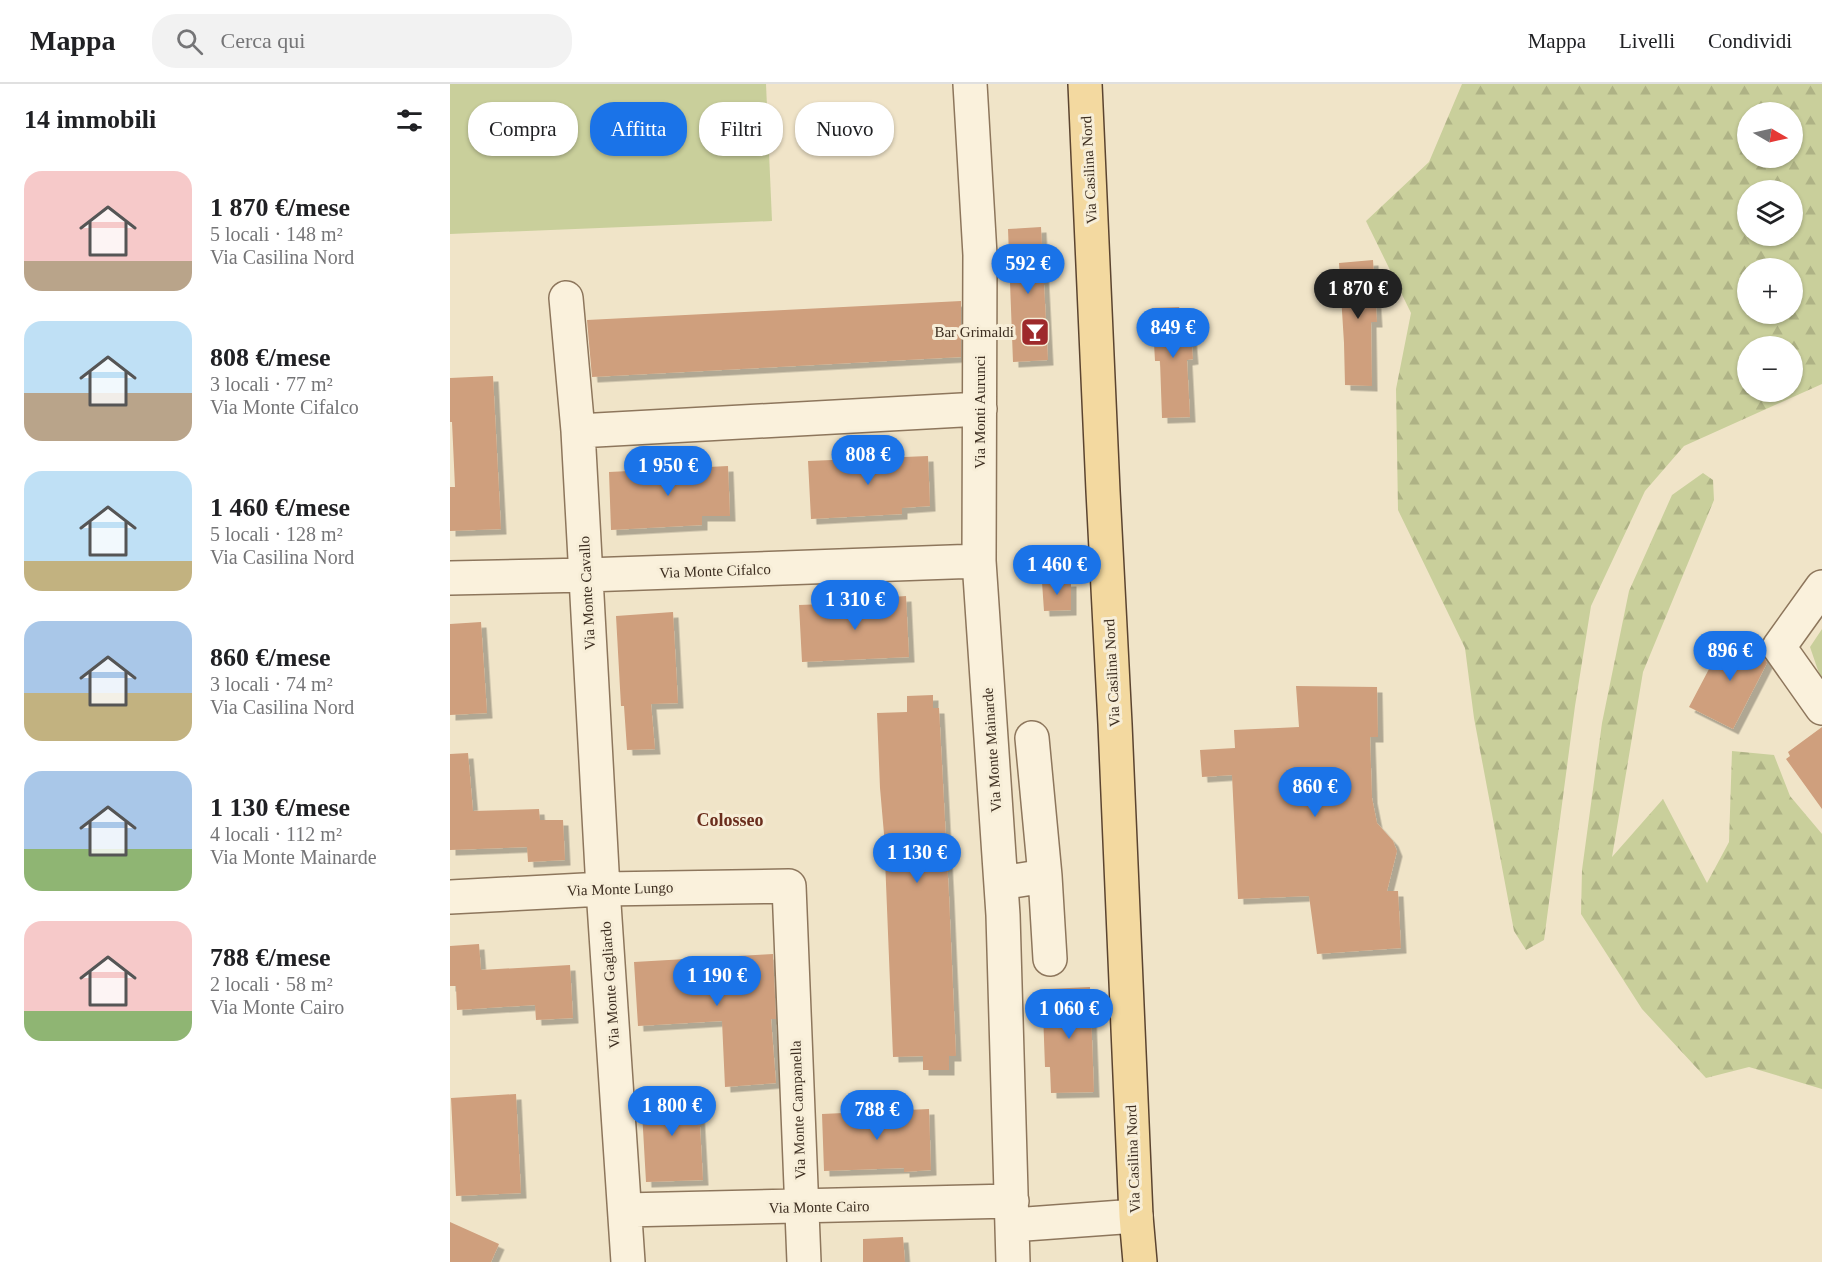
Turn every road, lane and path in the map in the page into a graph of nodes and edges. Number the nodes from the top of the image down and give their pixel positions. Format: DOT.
graph roads {
  1 [pos="970,84"];
  2 [pos="1085,84"];
  3 [pos="566,298"];
  4 [pos="980,409"];
  5 [pos="578,431"];
  6 [pos="979,561"];
  7 [pos="585,575"];
  8 [pos="450,578"];
  9 [pos="1822,587"];
  10 [pos="1822,708"];
  11 [pos="1032,738"];
  12 [pos="1045,876"];
  13 [pos="1001,883"];
  14 [pos="789,886"];
  15 [pos="603,889"];
  16 [pos="450,897"];
  17 [pos="1050,959"];
  18 [pos="801,1208"];
  19 [pos="625,1210"];
  20 [pos="1012,1213"];
  21 [pos="1136,1216"];
  22 [pos="628,1262"];
  23 [pos="804,1262"];
  24 [pos="1013,1262"];
  25 [pos="1140,1262"];
  1 -- 4 [label="street, Via Monti Aurunci"];
  2 -- 21 [label="main road, Via Casilina Nord"];
  3 -- 5 [label="street, Via Monte Cavallo"];
  4 -- 5 [label="street"];
  4 -- 6 [label="street, Via Monti Aurunci"];
  5 -- 7 [label="street, Via Monte Cavallo"];
  6 -- 7 [label="street, Via Monte Cifalco"];
  6 -- 13 [label="street, Via Monte Mainarde"];
  7 -- 8 [label="street, Via Monte Cifalco"];
  7 -- 15 [label="street, Via Monte Cavallo"];
  9 -- 10 [label="street"];
  11 -- 12 [label="street"];
  12 -- 13 [label="street"];
  12 -- 17 [label="street"];
  13 -- 20 [label="street, Via Monte Mainarde"];
  14 -- 15 [label="street, Via Monte Lungo"];
  14 -- 18 [label="street, Via Monte Campanella"];
  15 -- 16 [label="street, Via Monte Lungo"];
  15 -- 19 [label="street, Via Monte Gagliardo"];
  18 -- 19 [label="street, Via Monte Cairo"];
  18 -- 20 [label="street, Via Monte Cairo"];
  18 -- 23 [label="street, Via Monte Campanella"];
  19 -- 22 [label="street, Via Monte Gagliardo"];
  20 -- 21 [label="street, Via Monte Cairo"];
  20 -- 24 [label="street, Via Monte Mainarde"];
  21 -- 25 [label="main road, Via Casilina Nord"];
}
